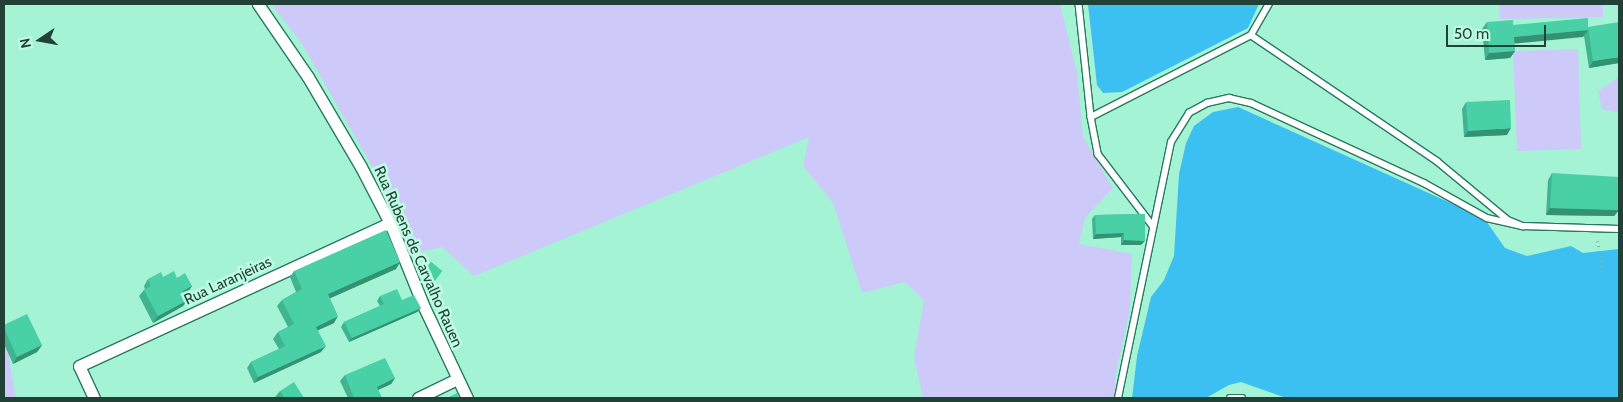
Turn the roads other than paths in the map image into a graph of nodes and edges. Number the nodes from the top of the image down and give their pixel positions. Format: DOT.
graph roads {
  1 [pos="258,4"];
  2 [pos="1079,4"];
  3 [pos="1269,4"];
  4 [pos="1251,35"];
  5 [pos="1091,117"];
  6 [pos="390,223"];
  7 [pos="1153,226"];
  8 [pos="1523,226"];
  9 [pos="1619,229"];
  10 [pos="458,379"];
  11 [pos="94,398"];
  12 [pos="418,398"];
  13 [pos="467,398"];
  14 [pos="1118,398"];
  15 [pos="1230,398"];
  16 [pos="1242,398"];
  1 -- 6 [label="street, Rua Rubens de Carvalho Rauen"];
  2 -- 5 [label="lane"];
  3 -- 4 [label="lane"];
  4 -- 5 [label="lane"];
  4 -- 8 [label="lane"];
  5 -- 7 [label="lane"];
  6 -- 10 [label="street, Rua Rubens de Carvalho Rauen"];
  6 -- 11 [label="street, Rua Laranjeiras"];
  7 -- 8 [label="lane"];
  7 -- 14 [label="lane"];
  8 -- 9 [label="lane"];
  10 -- 12 [label="street"];
  10 -- 13 [label="street, Rua Rubens de Carvalho Rauen"];
  15 -- 16 [label="lane"];
}
